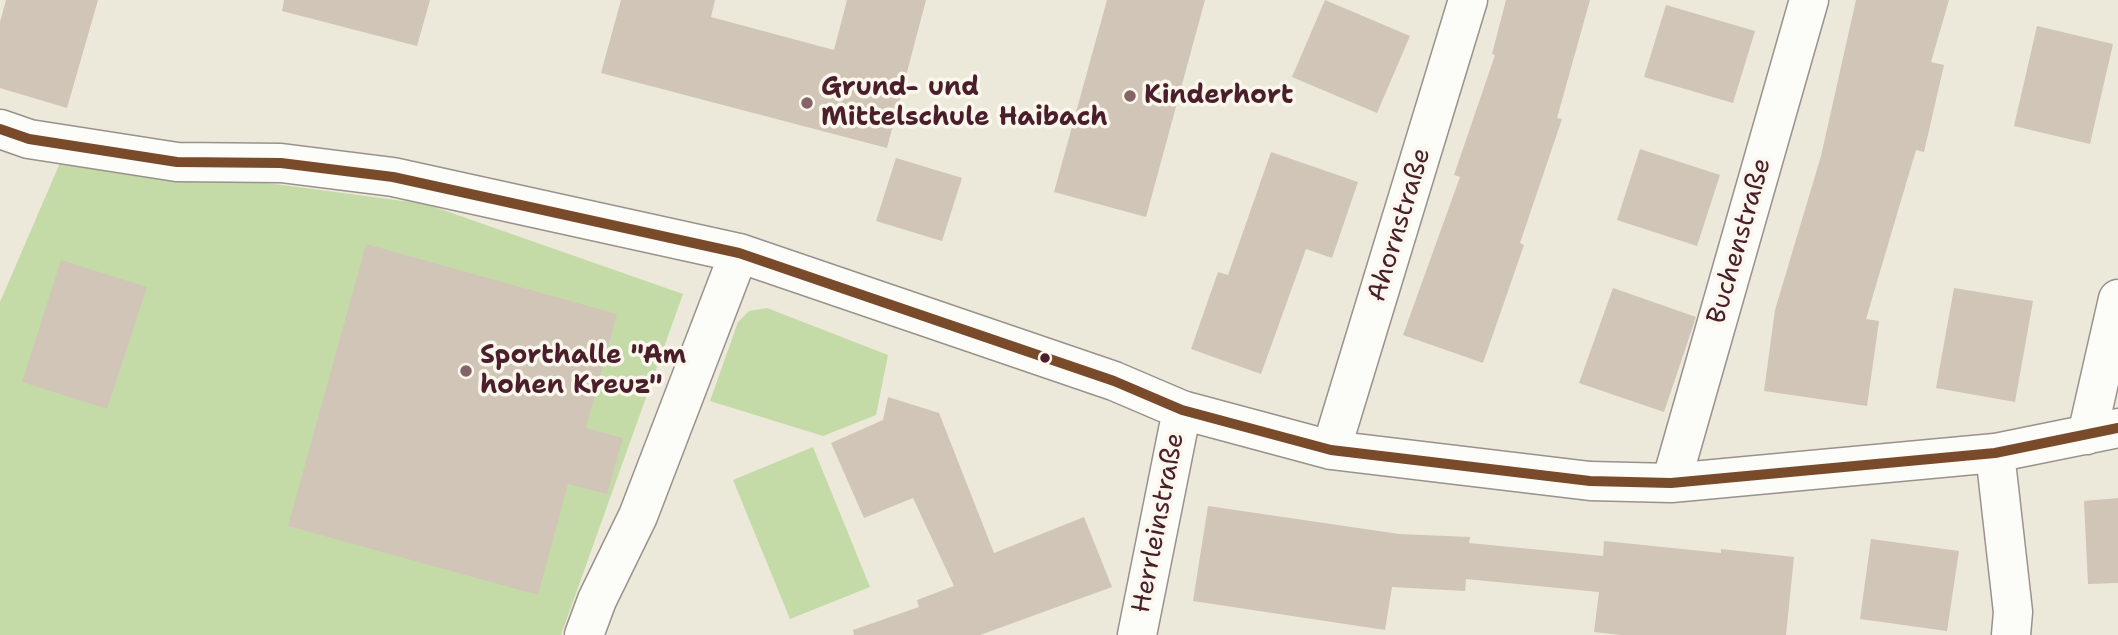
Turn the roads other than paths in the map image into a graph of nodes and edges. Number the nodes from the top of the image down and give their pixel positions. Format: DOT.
graph roads {
  1 [pos="1468,0"];
  2 [pos="1809,0"];
  3 [pos="0,129"];
  4 [pos="739,253"];
  5 [pos="2118,299"];
  6 [pos="1182,410"];
  7 [pos="2102,431"];
  8 [pos="1331,450"];
  9 [pos="1995,453"];
  10 [pos="1671,482"];
  11 [pos="584,635"];
  12 [pos="1137,635"];
  13 [pos="2011,635"];
  1 -- 8 [label="street, Ahornstraße"];
  2 -- 10 [label="street, Buchenstraße"];
  3 -- 4 [label="street"];
  4 -- 6 [label="street"];
  4 -- 11 [label="street"];
  5 -- 7 [label="street"];
  6 -- 8 [label="street"];
  6 -- 12 [label="street, Herrleinstraße"];
  7 -- 9 [label="street"];
  8 -- 10 [label="street"];
  9 -- 10 [label="street"];
  9 -- 13 [label="street"];
}
